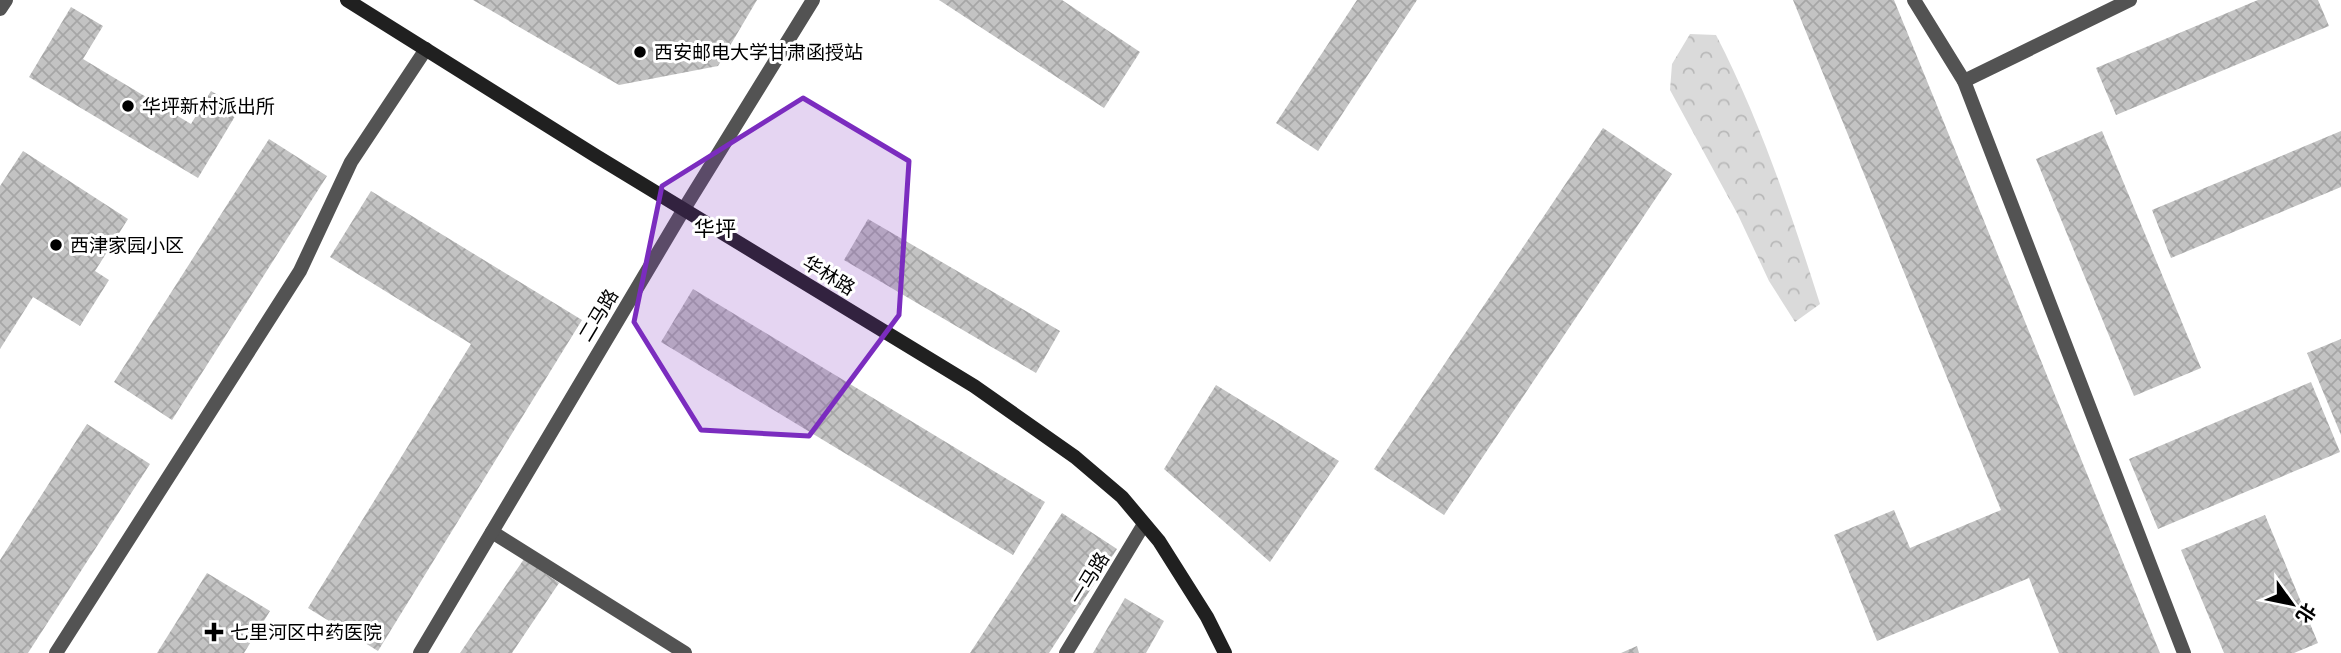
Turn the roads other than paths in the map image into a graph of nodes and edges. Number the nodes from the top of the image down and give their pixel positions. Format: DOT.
graph roads {
  1 [pos="6,0"];
  2 [pos="347,0"];
  3 [pos="813,0"];
  4 [pos="1914,0"];
  5 [pos="2130,0"];
  6 [pos="0,9"];
  7 [pos="426,49"];
  8 [pos="1964,81"];
  9 [pos="684,209"];
  10 [pos="1144,524"];
  11 [pos="492,531"];
  12 [pos="56,653"];
  13 [pos="420,653"];
  14 [pos="685,653"];
  15 [pos="1066,653"];
  16 [pos="1225,653"];
  17 [pos="2184,653"];
  1 -- 6 [label="street"];
  2 -- 7 [label="street, 华林路"];
  3 -- 9 [label="street, 二马路"];
  4 -- 8 [label="street"];
  5 -- 8 [label="street"];
  7 -- 9 [label="street, 华林路"];
  7 -- 12 [label="street"];
  8 -- 17 [label="street"];
  9 -- 10 [label="street, 华林路"];
  9 -- 11 [label="street, 二马路"];
  10 -- 15 [label="street, 一马路"];
  10 -- 16 [label="street, 华林路"];
  11 -- 13 [label="street, 二马路"];
  11 -- 14 [label="street"];
}
